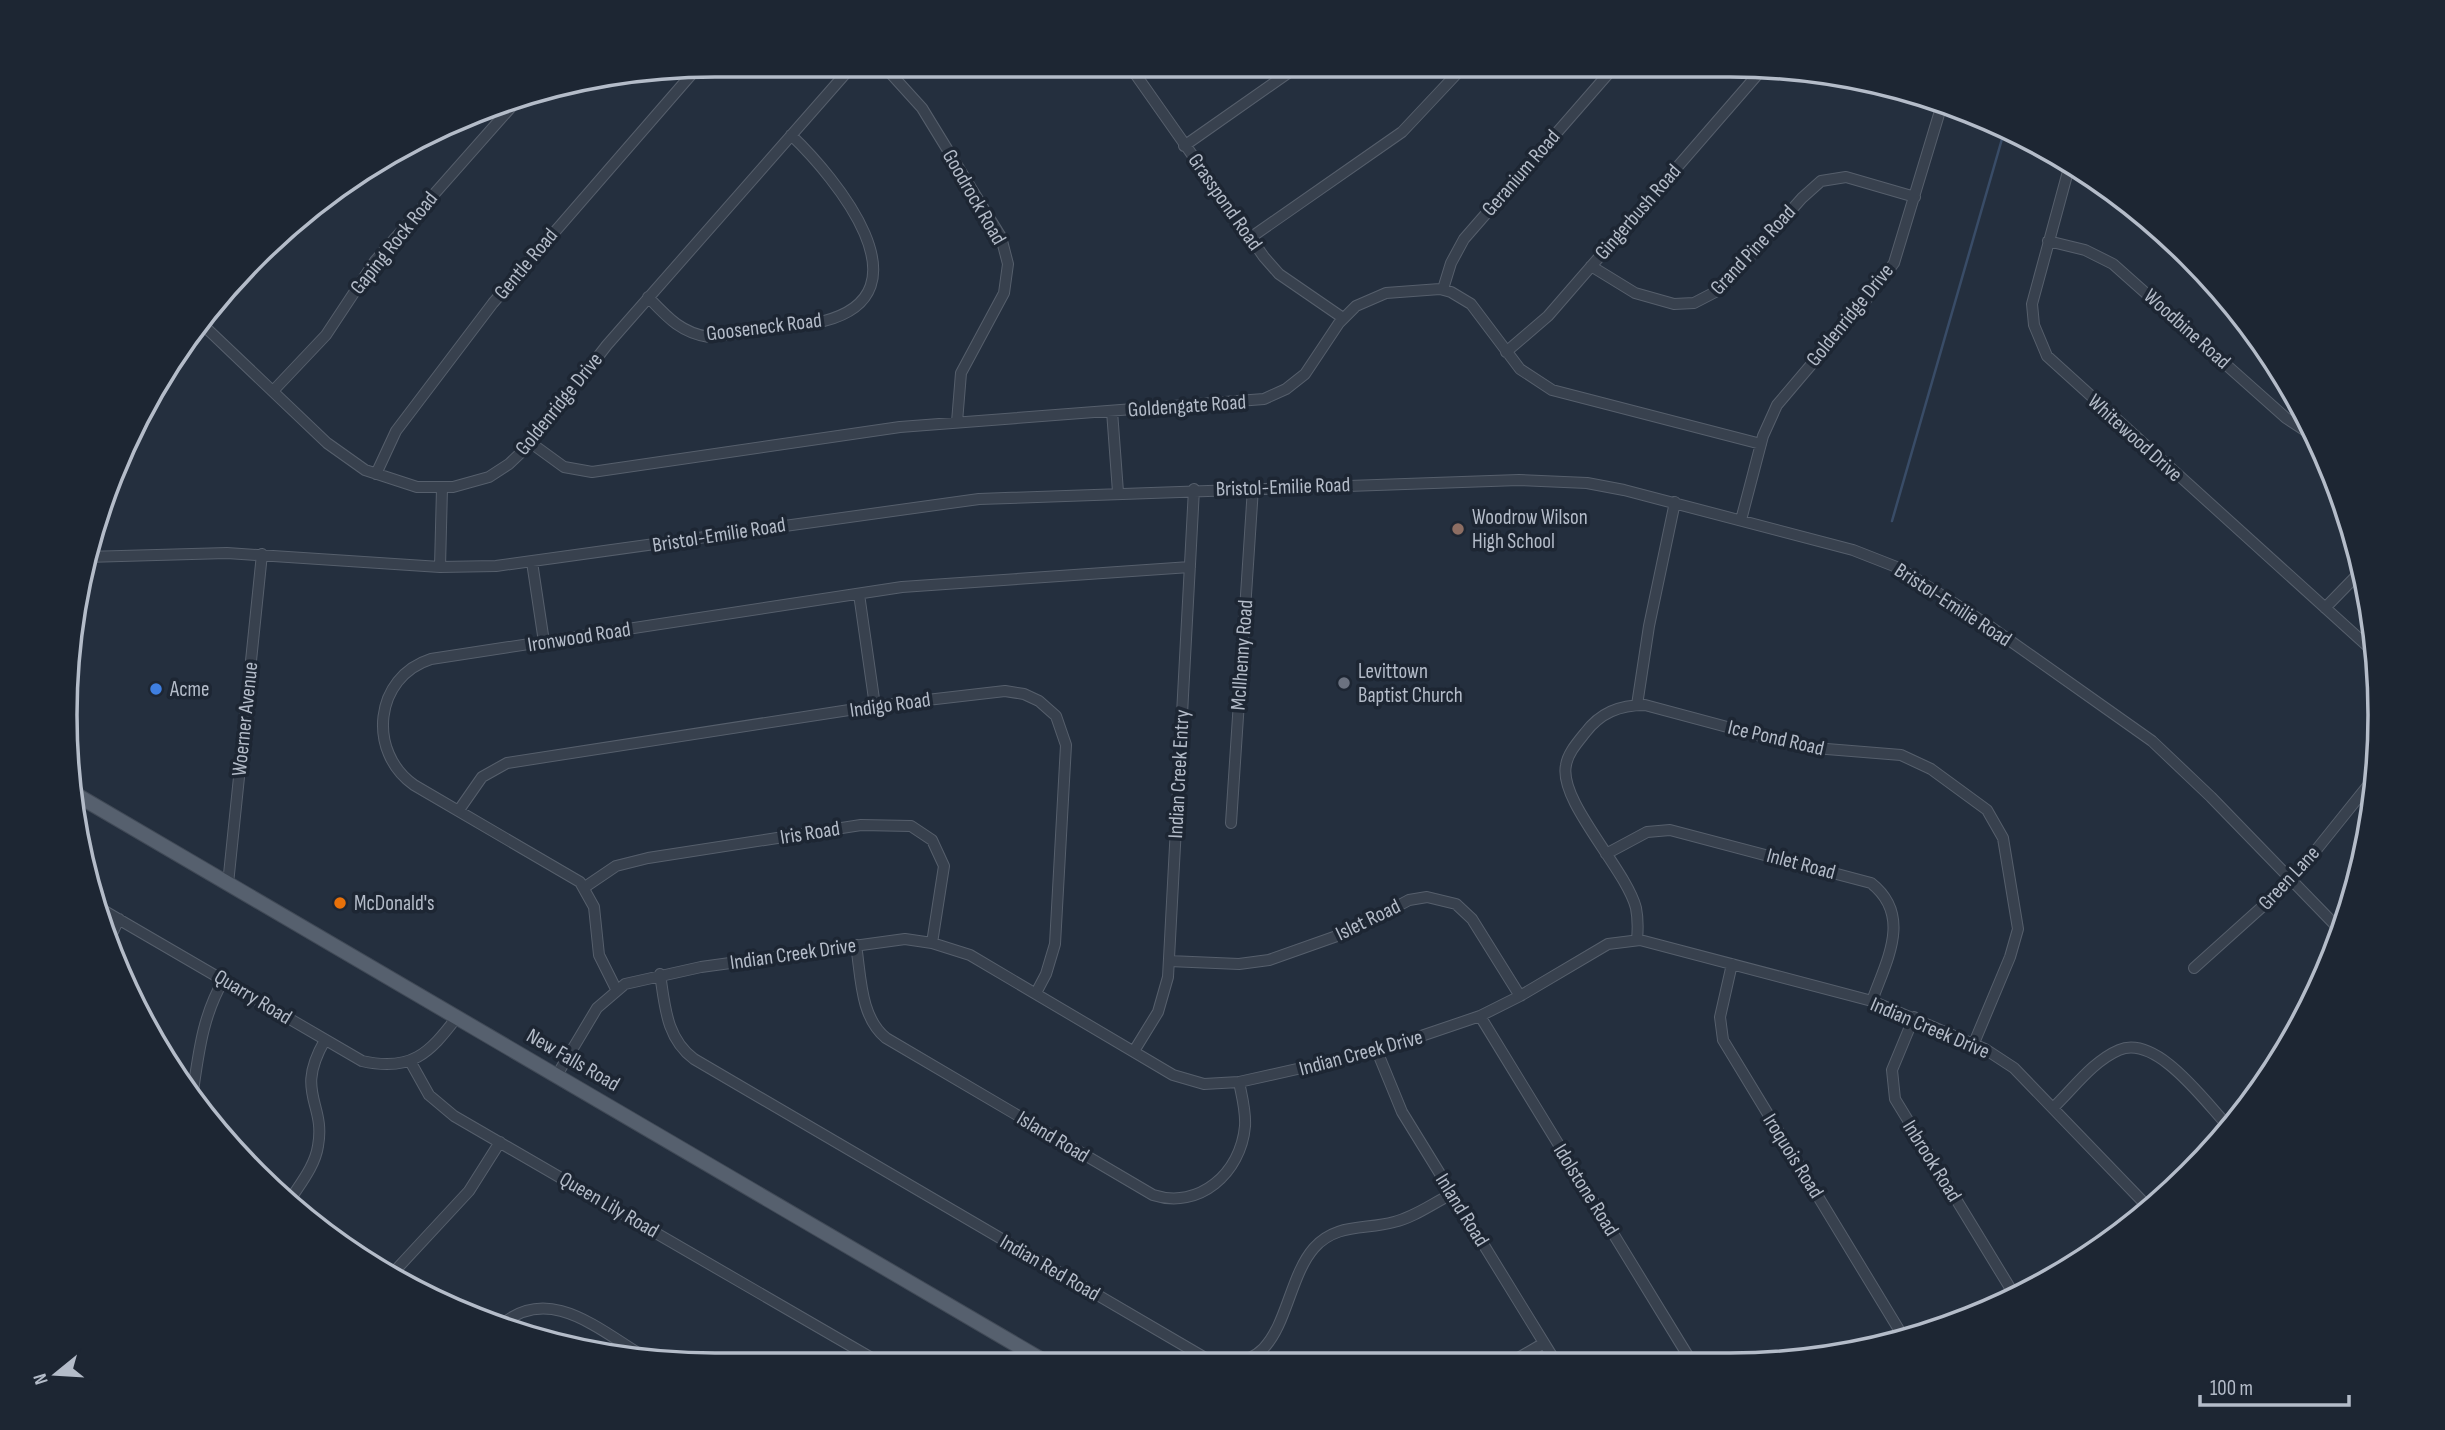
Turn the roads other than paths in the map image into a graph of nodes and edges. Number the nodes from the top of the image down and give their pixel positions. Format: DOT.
graph roads {
  1 [pos="843,77"];
  2 [pos="894,77"];
  3 [pos="1137,77"];
  4 [pos="1281,77"];
  5 [pos="1454,77"];
  6 [pos="1605,77"];
  7 [pos="689,78"];
  8 [pos="1755,78"];
  9 [pos="506,112"];
  10 [pos="1940,113"];
  11 [pos="792,135"];
  12 [pos="1184,146"];
  13 [pos="2067,174"];
  14 [pos="1915,197"];
  15 [pos="1250,238"];
  16 [pos="2048,241"];
  17 [pos="1591,266"];
  18 [pos="1443,289"];
  19 [pos="648,297"];
  20 [pos="1343,318"];
  21 [pos="207,329"];
  22 [pos="1506,352"];
  23 [pos="273,391"];
  24 [pos="1112,411"];
  25 [pos="957,422"];
  26 [pos="2299,426"];
  27 [pos="531,443"];
  28 [pos="1761,444"];
  29 [pos="376,474"];
  30 [pos="442,488"];
  31 [pos="1253,488"];
  32 [pos="1194,489"];
  33 [pos="1118,492"];
  34 [pos="1675,502"];
  35 [pos="1741,520"];
  36 [pos="262,554"];
  37 [pos="97,557"];
  38 [pos="532,562"];
  39 [pos="440,567"];
  40 [pos="1190,567"];
  41 [pos="2353,579"];
  42 [pos="859,594"];
  43 [pos="2325,608"];
  44 [pos="544,642"];
  45 [pos="2364,643"];
  46 [pos="1637,705"];
  47 [pos="875,706"];
  48 [pos="2364,791"];
  49 [pos="82,798"];
  50 [pos="459,810"];
  51 [pos="1231,823"];
  52 [pos="1606,854"];
  53 [pos="2292,880"];
  54 [pos="228,884"];
  55 [pos="585,887"];
  56 [pos="109,913"];
  57 [pos="119,919"];
  58 [pos="2333,923"];
  59 [pos="114,929"];
  60 [pos="1637,940"];
  61 [pos="932,943"];
  62 [pos="856,945"];
  63 [pos="1169,961"];
  64 [pos="1732,964"];
  65 [pos="2194,968"];
  66 [pos="660,974"];
  67 [pos="224,979"];
  68 [pos="616,989"];
  69 [pos="1036,993"];
  70 [pos="1520,996"];
  71 [pos="1871,1002"];
  72 [pos="1480,1016"];
  73 [pos="457,1017"];
  74 [pos="1914,1017"];
  75 [pos="325,1041"];
  76 [pos="1974,1043"];
  77 [pos="1134,1051"];
  78 [pos="1377,1051"];
  79 [pos="410,1061"];
  80 [pos="557,1076"];
  81 [pos="194,1082"];
  82 [pos="1239,1082"];
  83 [pos="2053,1108"];
  84 [pos="2222,1120"];
  85 [pos="500,1142"];
  86 [pos="293,1194"];
  87 [pos="1452,1194"];
  88 [pos="2143,1202"];
  89 [pos="397,1269"];
  90 [pos="2010,1288"];
  91 [pos="510,1319"];
  92 [pos="1899,1330"];
  93 [pos="1544,1343"];
  94 [pos="626,1347"];
  95 [pos="863,1353"];
  96 [pos="1030,1353"];
  97 [pos="1194,1353"];
  98 [pos="1257,1353"];
  99 [pos="1527,1353"];
  100 [pos="1550,1353"];
  101 [pos="1686,1353"];
  1 -- 11 [label="street, Goldenridge Drive"];
  2 -- 25 [label="street, Goodrock Road"];
  3 -- 12 [label="street, Grasspond Road"];
  4 -- 12 [label="street"];
  5 -- 15 [label="street"];
  6 -- 18 [label="street, Geranium Road"];
  7 -- 29 [label="street, Gentle Road"];
  8 -- 17 [label="street, Gingerbush Road"];
  9 -- 23 [label="street, Gaping Rock Road"];
  10 -- 14 [label="street, Goldenridge Drive"];
  11 -- 19 [label="street, Goldenridge Drive"];
  11 -- 19 [label="street, Gooseneck Road"];
  12 -- 15 [label="street, Grasspond Road"];
  13 -- 16 [label="street, Whitewood Drive"];
  14 -- 17 [label="street, Grand Pine Road"];
  14 -- 28 [label="street, Goldenridge Drive"];
  15 -- 20 [label="street, Grasspond Road"];
  16 -- 26 [label="street, Woodbine Road"];
  16 -- 43 [label="street, Whitewood Drive"];
  17 -- 22 [label="street, Gingerbush Road"];
  18 -- 20 [label="street, Goldengate Road"];
  18 -- 22 [label="street"];
  19 -- 27 [label="street, Goldenridge Drive"];
  20 -- 24 [label="street, Goldengate Road"];
  21 -- 23 [label="street, Goldenridge Drive"];
  22 -- 28 [label="street"];
  23 -- 29 [label="street, Goldenridge Drive"];
  24 -- 25 [label="street, Goldengate Road"];
  24 -- 33 [label="street"];
  25 -- 27 [label="street, Goldengate Road"];
  27 -- 30 [label="street, Goldenridge Drive"];
  28 -- 35 [label="street, Goldenridge Drive"];
  29 -- 30 [label="street, Goldenridge Drive"];
  30 -- 39 [label="street"];
  31 -- 32 [label="street, Bristol-Emilie Road"];
  31 -- 34 [label="street, Bristol-Emilie Road"];
  31 -- 51 [label="street, McIlhenny Road"];
  32 -- 33 [label="street, Bristol-Emilie Road"];
  32 -- 40 [label="street, Indian Creek Entry"];
  33 -- 38 [label="street, Bristol-Emilie Road"];
  34 -- 35 [label="street, Bristol-Emilie Road"];
  34 -- 46 [label="street"];
  35 -- 53 [label="street, Bristol-Emilie Road"];
  36 -- 37 [label="street, Bristol-Emilie Road"];
  36 -- 39 [label="street, Bristol-Emilie Road"];
  36 -- 54 [label="street, Woerner Avenue"];
  38 -- 39 [label="street, Bristol-Emilie Road"];
  38 -- 44 [label="street"];
  40 -- 42 [label="street, Ironwood Road"];
  40 -- 63 [label="street, Indian Creek Entry"];
  41 -- 43 [label="street"];
  42 -- 44 [label="street, Ironwood Road"];
  42 -- 47 [label="street"];
  43 -- 45 [label="street, Whitewood Drive"];
  44 -- 50 [label="street, Ironwood Road"];
  46 -- 52 [label="street"];
  46 -- 76 [label="street, Ice Pond Road"];
  47 -- 50 [label="street, Indigo Road"];
  47 -- 69 [label="street, Indigo Road"];
  48 -- 53 [label="street, Green Lane"];
  49 -- 54 [label="main road, New Falls Road"];
  50 -- 55 [label="street, Ironwood Road"];
  52 -- 60 [label="street"];
  52 -- 71 [label="street, Inlet Road"];
  53 -- 58 [label="street, Bristol-Emilie Road"];
  53 -- 65 [label="street, Green Lane"];
  54 -- 73 [label="main road, New Falls Road"];
  55 -- 61 [label="street, Iris Road"];
  55 -- 68 [label="street"];
  56 -- 57 [label="street, Quarry Road"];
  57 -- 59 [label="street"];
  57 -- 67 [label="street, Quarry Road"];
  60 -- 64 [label="street, Indian Creek Drive"];
  60 -- 70 [label="street, Indian Creek Drive"];
  61 -- 62 [label="street, Indian Creek Drive"];
  61 -- 69 [label="street, Indian Creek Drive"];
  62 -- 66 [label="street, Indian Creek Drive"];
  62 -- 82 [label="street, Island Road"];
  63 -- 70 [label="street, Islet Road"];
  63 -- 77 [label="street, Indian Creek Entry"];
  64 -- 71 [label="street, Indian Creek Drive"];
  64 -- 92 [label="street, Iroquois Road"];
  66 -- 68 [label="street, Indian Creek Drive"];
  66 -- 97 [label="street, Indian Red Road"];
  67 -- 75 [label="street, Quarry Road"];
  67 -- 81 [label="street"];
  68 -- 80 [label="street, Indian Creek Drive"];
  69 -- 77 [label="street, Indian Creek Drive"];
  70 -- 72 [label="street, Indian Creek Drive"];
  71 -- 74 [label="street, Indian Creek Drive"];
  72 -- 78 [label="street, Indian Creek Drive"];
  72 -- 101 [label="street, Idolstone Road"];
  73 -- 79 [label="street"];
  73 -- 80 [label="main road, New Falls Road"];
  74 -- 76 [label="street, Indian Creek Drive"];
  74 -- 90 [label="street, Inbrook Road"];
  75 -- 79 [label="street, Quarry Road"];
  75 -- 86 [label="street"];
  76 -- 83 [label="street, Indian Creek Drive"];
  77 -- 82 [label="street, Indian Creek Drive"];
  78 -- 82 [label="street, Indian Creek Drive"];
  78 -- 87 [label="street, Inland Road"];
  79 -- 85 [label="street, Queen Lily Road"];
  80 -- 96 [label="main road, New Falls Road"];
  83 -- 84 [label="street"];
  83 -- 88 [label="street, Indian Creek Drive"];
  85 -- 89 [label="street"];
  85 -- 95 [label="street, Queen Lily Road"];
  87 -- 93 [label="street, Inland Road"];
  87 -- 98 [label="street, Indian Red Road"];
  91 -- 94 [label="street"];
  93 -- 99 [label="street"];
  93 -- 100 [label="street, Inland Road"];
}
